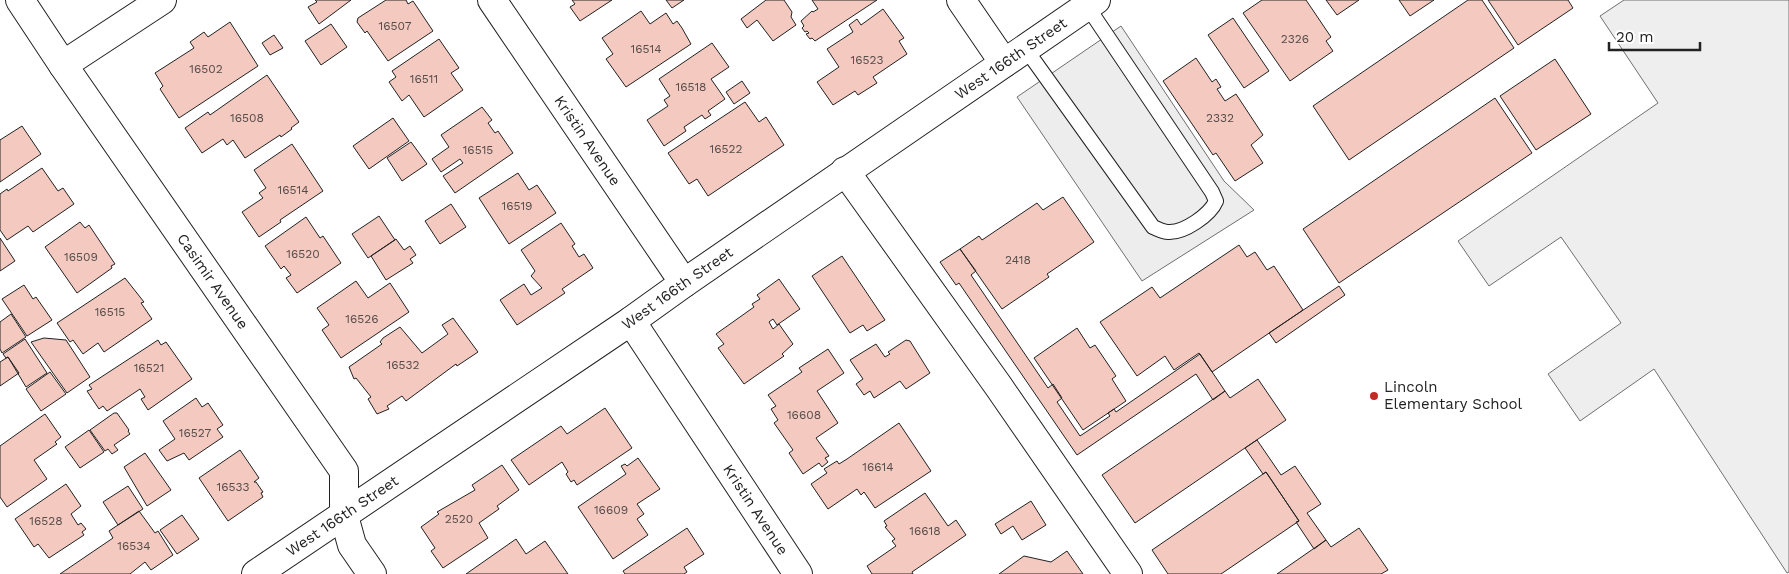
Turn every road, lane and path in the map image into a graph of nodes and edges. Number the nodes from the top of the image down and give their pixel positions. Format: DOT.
graph roads {
  1 [pos="20,0"];
  2 [pos="162,0"];
  3 [pos="492,0"];
  4 [pos="961,0"];
  5 [pos="1092,3"];
  6 [pos="1014,55"];
  7 [pos="63,65"];
  8 [pos="844,172"];
  9 [pos="684,282"];
  10 [pos="631,321"];
  11 [pos="344,516"];
  12 [pos="256,574"];
  13 [pos="372,574"];
  14 [pos="798,574"];
  15 [pos="1128,574"];
  1 -- 7 [label="street, Casimir Avenue"];
  2 -- 7 [label="street"];
  3 -- 9 [label="street, Kristin Avenue"];
  4 -- 6 [label="street"];
  5 -- 6 [label="street, West 166th Street"];
  5 -- 6 [label="lane"];
  6 -- 8 [label="street, West 166th Street"];
  7 -- 11 [label="street, Casimir Avenue"];
  8 -- 9 [label="street, West 166th Street"];
  8 -- 15 [label="street"];
  9 -- 10 [label="street, West 166th Street"];
  10 -- 11 [label="street, West 166th Street"];
  10 -- 14 [label="street, Kristin Avenue"];
  11 -- 12 [label="street, West 166th Street"];
  11 -- 13 [label="street, Casimir Avenue"];
}
